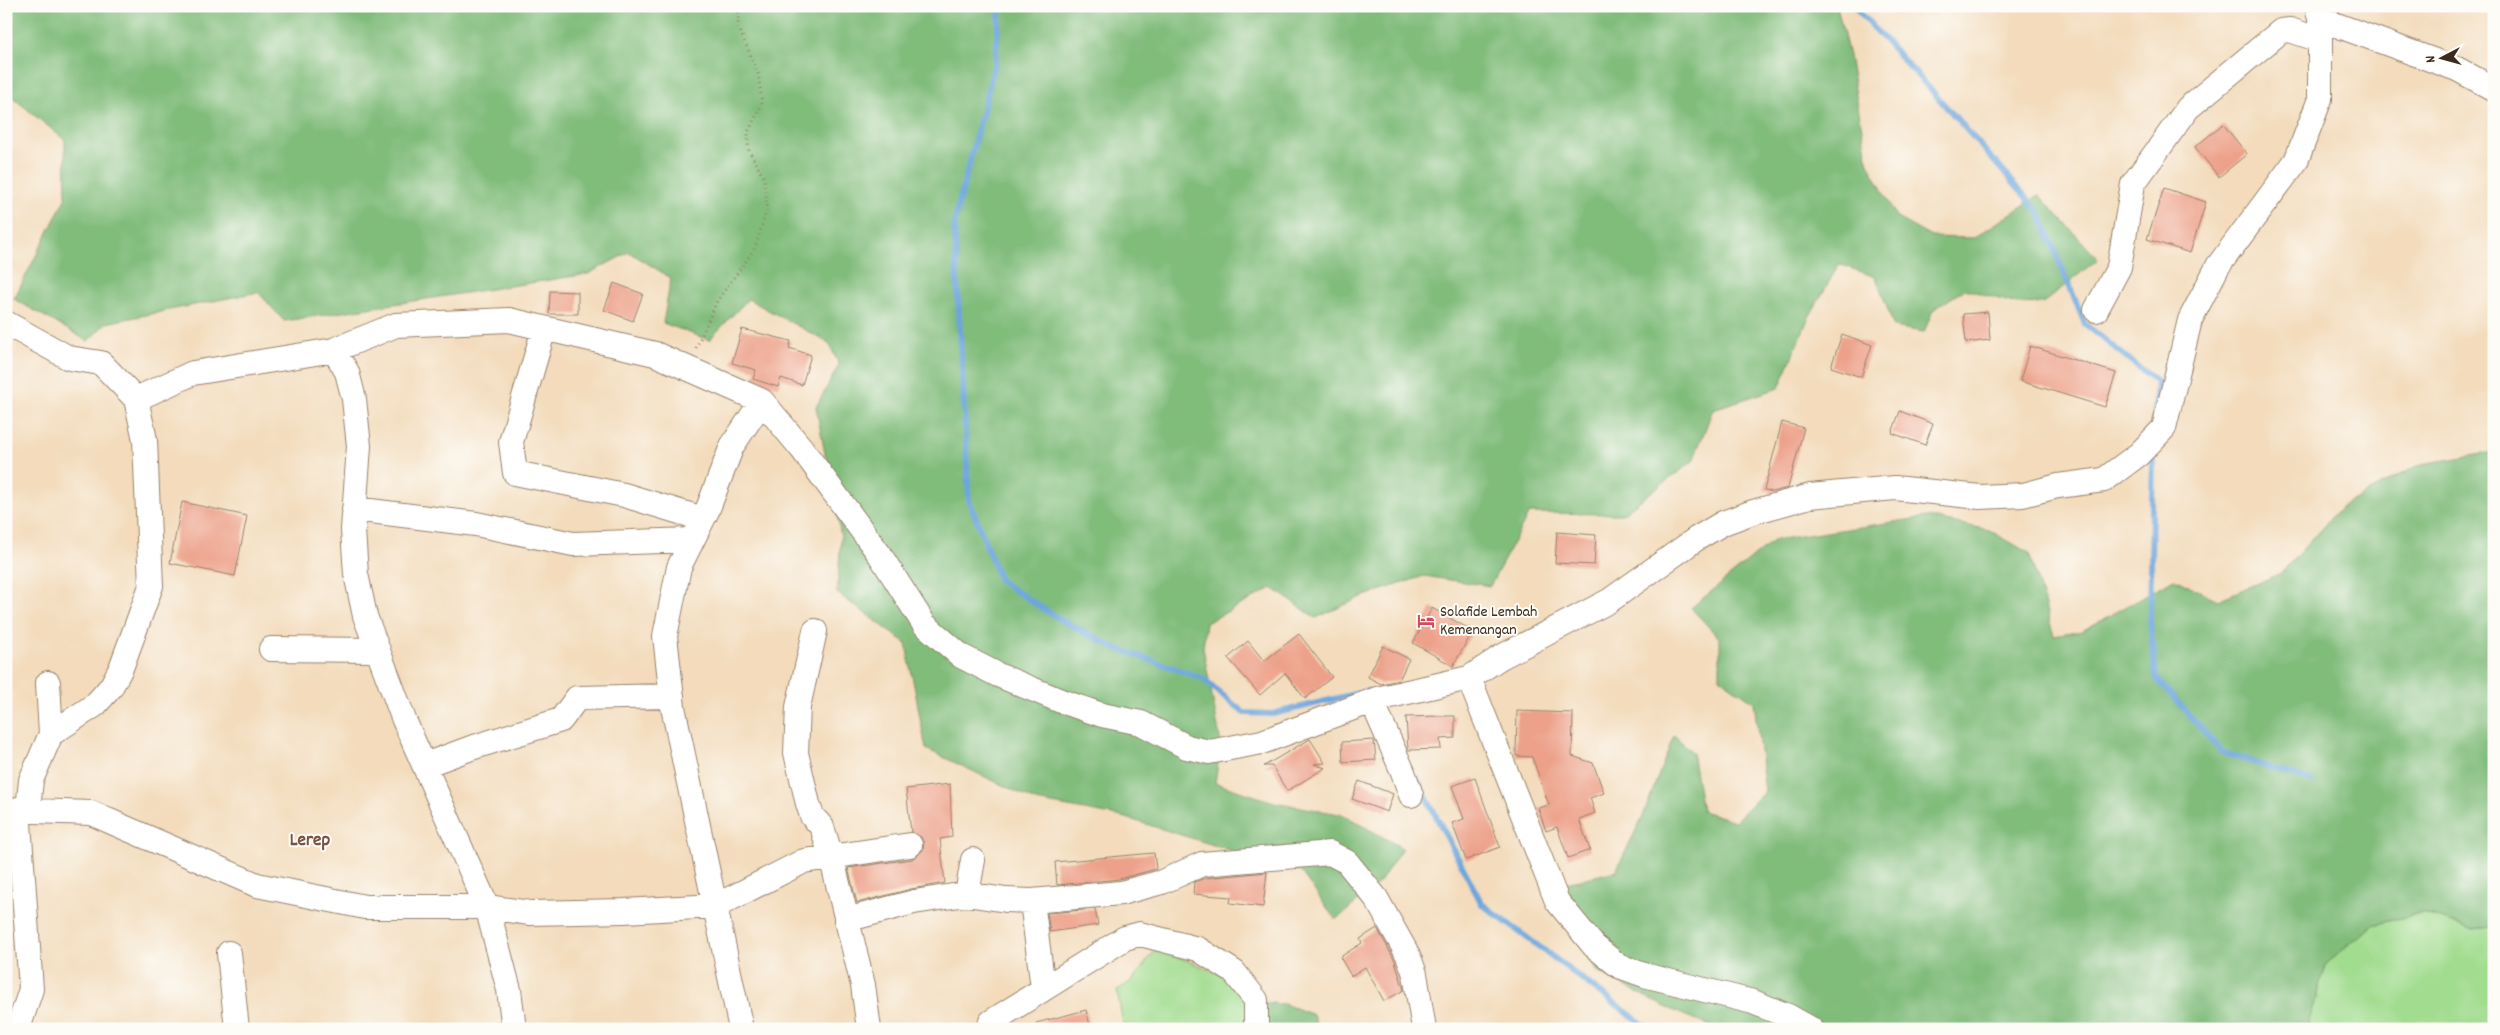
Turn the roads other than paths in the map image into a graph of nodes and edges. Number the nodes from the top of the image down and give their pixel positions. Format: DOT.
graph roads {
  1 [pos="2319,22"];
  2 [pos="2494,89"];
  3 [pos="2096,310"];
  4 [pos="6,323"];
  5 [pos="544,329"];
  6 [pos="334,350"];
  7 [pos="136,399"];
  8 [pos="762,401"];
  9 [pos="354,508"];
  10 [pos="703,519"];
  11 [pos="692,540"];
  12 [pos="815,631"];
  13 [pos="270,649"];
  14 [pos="378,650"];
  15 [pos="1469,678"];
  16 [pos="48,683"];
  17 [pos="672,696"];
  18 [pos="1380,698"];
  19 [pos="52,734"];
  20 [pos="425,765"];
  21 [pos="1411,795"];
  22 [pos="18,810"];
  23 [pos="910,845"];
  24 [pos="831,856"];
  25 [pos="973,860"];
  26 [pos="967,894"];
  27 [pos="1032,902"];
  28 [pos="716,906"];
  29 [pos="487,907"];
  30 [pos="846,920"];
  31 [pos="229,952"];
  32 [pos="1043,988"];
  33 [pos="992,1026"];
  34 [pos="18,1029"];
  35 [pos="237,1029"];
  36 [pos="514,1029"];
  37 [pos="741,1029"];
  38 [pos="869,1029"];
  39 [pos="1256,1029"];
  40 [pos="1424,1029"];
  41 [pos="1811,1029"];
  1 -- 2 [label="street"];
  1 -- 3 [label="street"];
  1 -- 15 [label="street"];
  4 -- 7 [label="street"];
  5 -- 6 [label="street"];
  5 -- 8 [label="street"];
  5 -- 10 [label="street"];
  6 -- 7 [label="street"];
  6 -- 9 [label="street"];
  7 -- 19 [label="street"];
  8 -- 10 [label="street"];
  8 -- 18 [label="street"];
  9 -- 11 [label="street"];
  9 -- 14 [label="street"];
  10 -- 11 [label="street"];
  11 -- 17 [label="street"];
  12 -- 24 [label="street"];
  13 -- 14 [label="street"];
  14 -- 20 [label="street"];
  15 -- 18 [label="street"];
  15 -- 41 [label="street"];
  16 -- 19 [label="street"];
  17 -- 20 [label="street"];
  17 -- 28 [label="street"];
  18 -- 21 [label="street"];
  19 -- 22 [label="street"];
  20 -- 29 [label="street"];
  22 -- 29 [label="street"];
  22 -- 34 [label="street"];
  23 -- 24 [label="street"];
  24 -- 28 [label="street"];
  24 -- 30 [label="street"];
  25 -- 26 [label="street"];
  26 -- 27 [label="street"];
  26 -- 30 [label="street"];
  27 -- 32 [label="street"];
  27 -- 40 [label="street"];
  28 -- 29 [label="street"];
  28 -- 37 [label="street"];
  29 -- 36 [label="street"];
  30 -- 38 [label="street"];
  31 -- 35 [label="street"];
  32 -- 33 [label="street"];
  32 -- 39 [label="street"];
}
